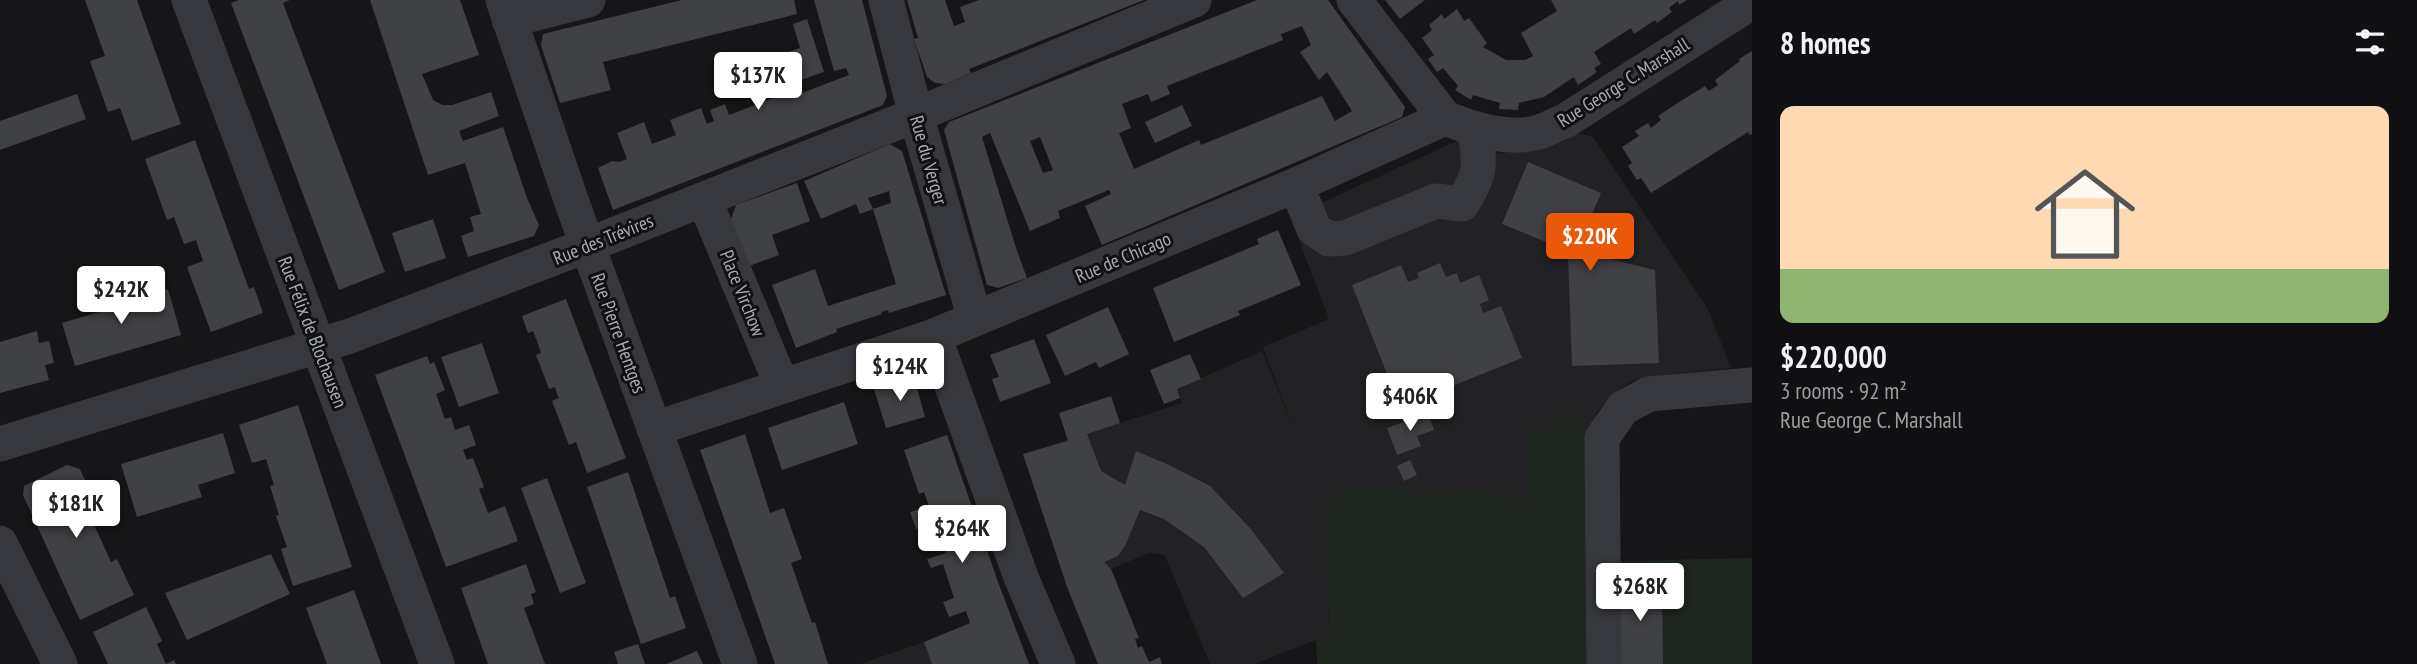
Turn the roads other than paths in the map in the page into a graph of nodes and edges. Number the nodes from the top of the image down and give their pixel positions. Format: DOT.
graph roads {
  1 [pos="189,0"];
  2 [pos="588,0"];
  3 [pos="886,0"];
  4 [pos="1194,0"];
  5 [pos="1354,0"];
  6 [pos="1752,2"];
  7 [pos="506,10"];
  8 [pos="916,115"];
  9 [pos="1460,124"];
  10 [pos="1296,185"];
  11 [pos="704,199"];
  12 [pos="588,245"];
  13 [pos="975,319"];
  14 [pos="934,336"];
  15 [pos="319,348"];
  16 [pos="1752,385"];
  17 [pos="782,386"];
  18 [pos="654,429"];
  19 [pos="0,444"];
  20 [pos="0,543"];
  21 [pos="60,664"];
  22 [pos="438,664"];
  23 [pos="740,664"];
  24 [pos="1058,664"];
  25 [pos="1604,664"];
  1 -- 15 [label="street, Rue Félix de Blochausen"];
  2 -- 7 [label="street"];
  3 -- 8 [label="street, Rue du Verger"];
  4 -- 8 [label="street, Rue des Trévires"];
  5 -- 9 [label="street"];
  6 -- 9 [label="street, Rue George C. Marshall"];
  7 -- 12 [label="street, Rue Pierre Hentges"];
  8 -- 11 [label="street, Rue des Trévires"];
  8 -- 13 [label="street, Rue du Verger"];
  9 -- 10 [label="street, Rue de Chicago"];
  9 -- 10 [label="street"];
  10 -- 13 [label="street, Rue de Chicago"];
  11 -- 12 [label="street, Rue des Trévires"];
  11 -- 17 [label="street, Place Virchow"];
  12 -- 15 [label="street, Rue des Trévires"];
  12 -- 18 [label="street, Rue Pierre Hentges"];
  13 -- 14 [label="street, Rue de Chicago"];
  14 -- 17 [label="street, Rue de Chicago"];
  14 -- 24 [label="street"];
  15 -- 19 [label="street, Rue des Trévires"];
  15 -- 22 [label="street, Rue Félix de Blochausen"];
  16 -- 25 [label="street"];
  17 -- 18 [label="street, Rue de Chicago"];
  18 -- 23 [label="street, Rue Pierre Hentges"];
  20 -- 21 [label="street"];
}
